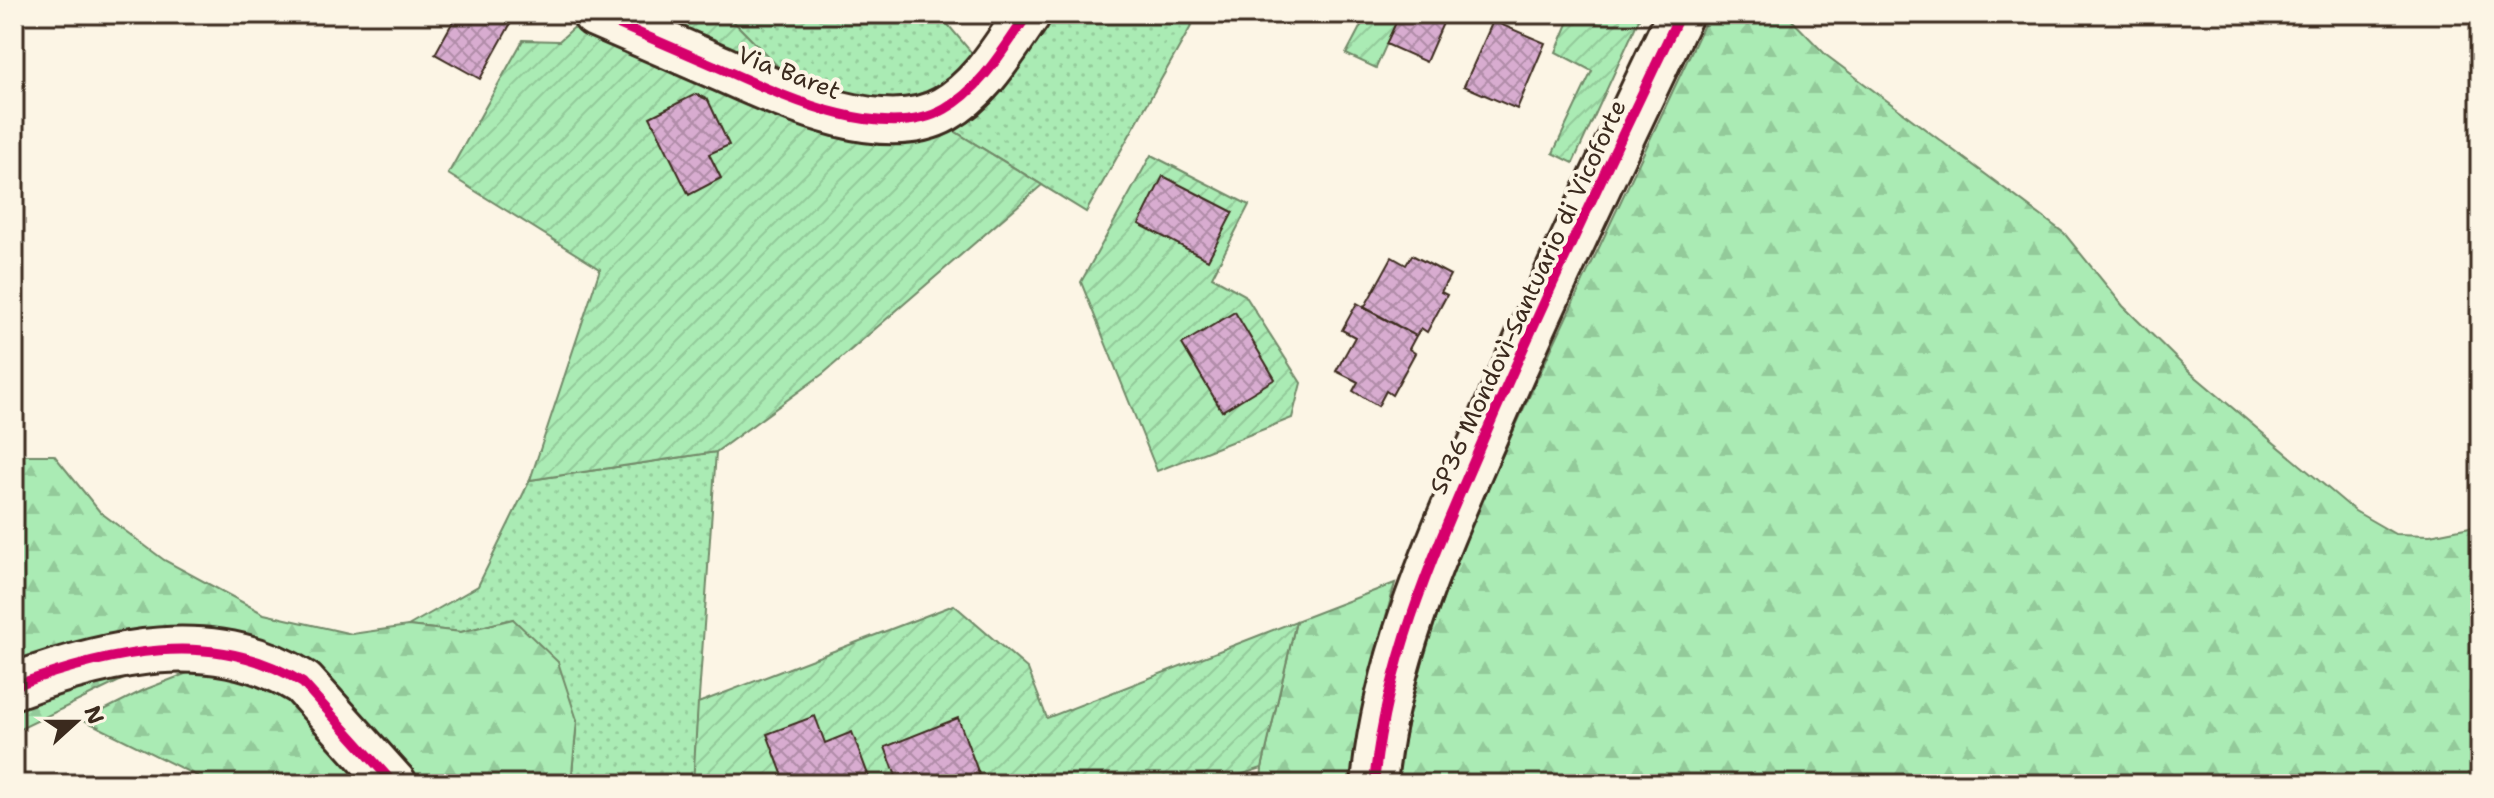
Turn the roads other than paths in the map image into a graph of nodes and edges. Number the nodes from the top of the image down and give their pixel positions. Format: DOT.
graph roads {
  1 [pos="595,14"];
  2 [pos="1028,14"];
  3 [pos="1680,14"];
  4 [pos="14,686"];
  5 [pos="394,784"];
  6 [pos="1374,784"];
  1 -- 2 [label="street, Via Baret"];
  3 -- 6 [label="street, SP36 Mondovì-Santuario di Vicoforte"];
  4 -- 5 [label="street"];
}
